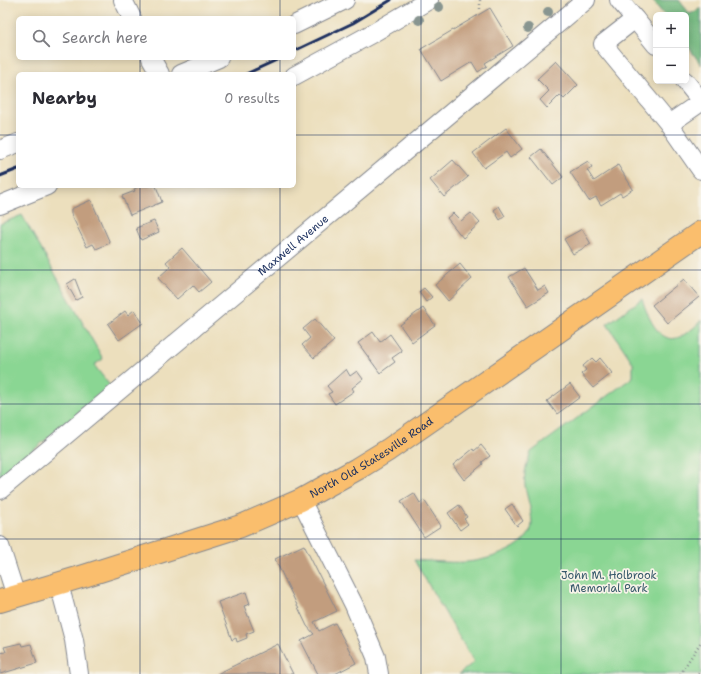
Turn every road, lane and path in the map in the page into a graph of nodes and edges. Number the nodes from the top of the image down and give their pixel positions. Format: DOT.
graph roads {
  1 [pos="123,0"];
  2 [pos="346,0"];
  3 [pos="429,0"];
  4 [pos="480,0"];
  5 [pos="586,0"];
  6 [pos="619,0"];
  7 [pos="480,11"];
  8 [pos="131,16"];
  9 [pos="635,19"];
  10 [pos="296,24"];
  11 [pos="653,41"];
  12 [pos="152,60"];
  13 [pos="214,60"];
  14 [pos="159,72"];
  15 [pos="186,72"];
  16 [pos="296,75"];
  17 [pos="687,84"];
  18 [pos="701,102"];
  19 [pos="669,124"];
  20 [pos="16,144"];
  21 [pos="0,150"];
  22 [pos="701,170"];
  23 [pos="42,188"];
  24 [pos="0,205"];
  25 [pos="701,232"];
  26 [pos="0,490"];
  27 [pos="301,500"];
  28 [pos="0,546"];
  29 [pos="59,584"];
  30 [pos="8,598"];
  31 [pos="701,642"];
  32 [pos="701,672"];
  33 [pos="78,674"];
  34 [pos="379,674"];
  35 [pos="680,674"];
  36 [pos="698,674"];
  1 -- 8 [label="street"];
  2 -- 10 [label="street"];
  3 -- 16 [label="street"];
  4 -- 7 [label="path"];
  5 -- 26 [label="street, Maxwell Avenue"];
  6 -- 9 [label="street"];
  9 -- 11 [label="street"];
  9 -- 19 [label="street"];
  12 -- 14 [label="street"];
  13 -- 15 [label="street"];
  17 -- 18 [label="street"];
  18 -- 19 [label="street"];
  19 -- 22 [label="street"];
  20 -- 21 [label="street"];
  23 -- 24 [label="street"];
  25 -- 27 [label="main road, North Old Statesville Road"];
  27 -- 29 [label="main road, North Old Statesville Road"];
  27 -- 34 [label="street"];
  28 -- 30 [label="street"];
  29 -- 30 [label="main road, North Old Statesville Road"];
  29 -- 33 [label="street"];
  31 -- 35 [label="path"];
  32 -- 36 [label="path"];
}
